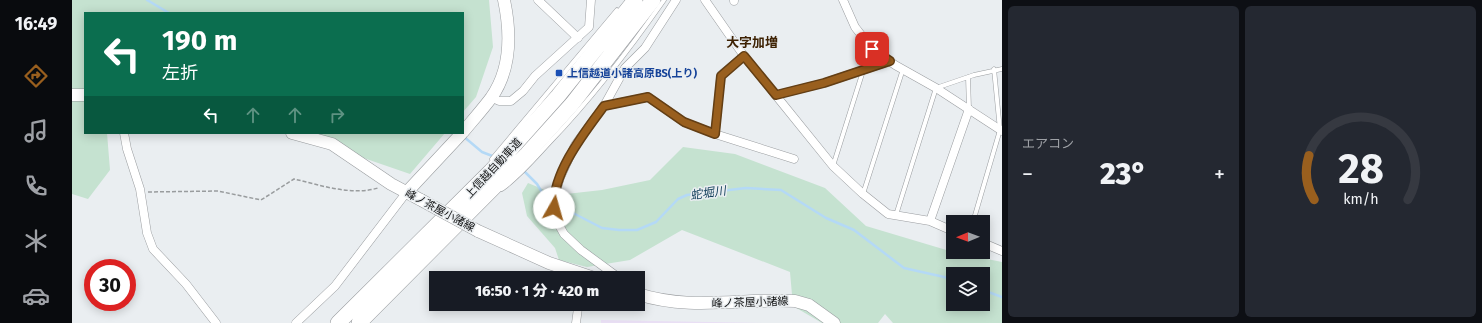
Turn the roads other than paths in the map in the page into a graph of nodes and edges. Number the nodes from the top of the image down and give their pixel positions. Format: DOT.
graph roads {
  1 [pos="504,0"];
  2 [pos="538,0"];
  3 [pos="591,0"];
  4 [pos="635,0"];
  5 [pos="652,0"];
  6 [pos="664,0"];
  7 [pos="676,0"];
  8 [pos="705,0"];
  9 [pos="843,0"];
  10 [pos="621,6"];
  11 [pos="578,38"];
  12 [pos="744,56"];
  13 [pos="890,61"];
  14 [pos="903,69"];
  15 [pos="994,69"];
  16 [pos="1002,69"];
  17 [pos="863,70"];
  18 [pos="968,77"];
  19 [pos="936,88"];
  20 [pos="72,95"];
  21 [pos="84,95"];
  22 [pos="776,95"];
  23 [pos="491,97"];
  24 [pos="604,106"];
  25 [pos="969,109"];
  26 [pos="464,130"];
  27 [pos="1001,131"];
  28 [pos="124,134"];
  29 [pos="296,134"];
  30 [pos="460,134"];
  31 [pos="715,134"];
  32 [pos="511,143"];
  33 [pos="529,158"];
  34 [pos="794,159"];
  35 [pos="833,166"];
  36 [pos="498,178"];
  37 [pos="471,183"];
  38 [pos="406,193"];
  39 [pos="863,194"];
  40 [pos="494,195"];
  41 [pos="468,214"];
  42 [pos="896,215"];
  43 [pos="974,215"];
  44 [pos="930,221"];
  45 [pos="946,228"];
  46 [pos="990,246"];
  47 [pos="1002,250"];
  48 [pos="409,253"];
  49 [pos="573,271"];
  50 [pos="610,271"];
  51 [pos="645,295"];
  52 [pos="578,311"];
  53 [pos="216,323"];
  54 [pos="296,323"];
  55 [pos="338,323"];
  56 [pos="359,323"];
  57 [pos="576,323"];
  58 [pos="834,323"];
  1 -- 23 [label="main road"];
  2 -- 11 [label="street"];
  3 -- 11 [label="street"];
  4 -- 32 [label="highway, 上信越自動車道"];
  5 -- 33 [label="highway, 上信越自動車道"];
  6 -- 33 [label="lane"];
  7 -- 24 [label="street"];
  8 -- 12 [label="street"];
  9 -- 13 [label="street"];
  10 -- 32 [label="lane"];
  11 -- 23 [label="street"];
  12 -- 22 [label="street"];
  12 -- 31 [label="street"];
  13 -- 14 [label="street"];
  13 -- 17 [label="street"];
  14 -- 19 [label="street"];
  14 -- 39 [label="lane"];
  15 -- 16 [label="lane"];
  15 -- 18 [label="lane"];
  15 -- 27 [label="lane"];
  17 -- 22 [label="street"];
  17 -- 35 [label="lane"];
  18 -- 19 [label="lane"];
  18 -- 25 [label="lane"];
  19 -- 25 [label="street"];
  19 -- 42 [label="lane"];
  20 -- 21 [label="main road"];
  22 -- 35 [label="street"];
  23 -- 26 [label="main road"];
  24 -- 31 [label="street"];
  24 -- 50 [label="street"];
  25 -- 27 [label="street"];
  25 -- 44 [label="street"];
  27 -- 43 [label="lane"];
  28 -- 53 [label="street"];
  29 -- 38 [label="main road, 峰ノ茶屋小諸線"];
  30 -- 38 [label="main road"];
  31 -- 34 [label="street"];
  32 -- 36 [label="highway, 上信越自動車道"];
  33 -- 36 [label="highway, 上信越自動車道"];
  35 -- 39 [label="street"];
  36 -- 41 [label="highway, 上信越自動車道"];
  36 -- 48 [label="highway, 上信越自動車道"];
  37 -- 48 [label="lane"];
  38 -- 49 [label="main road, 峰ノ茶屋小諸線, bridge"];
  38 -- 54 [label="street"];
  39 -- 42 [label="street"];
  40 -- 41 [label="lane"];
  41 -- 56 [label="highway, 上信越自動車道"];
  42 -- 44 [label="street"];
  44 -- 45 [label="street"];
  46 -- 47 [label="street"];
  48 -- 55 [label="highway, 上信越自動車道"];
  51 -- 58 [label="main road, 峰ノ茶屋小諸線"];
  52 -- 57 [label="street"];
}
